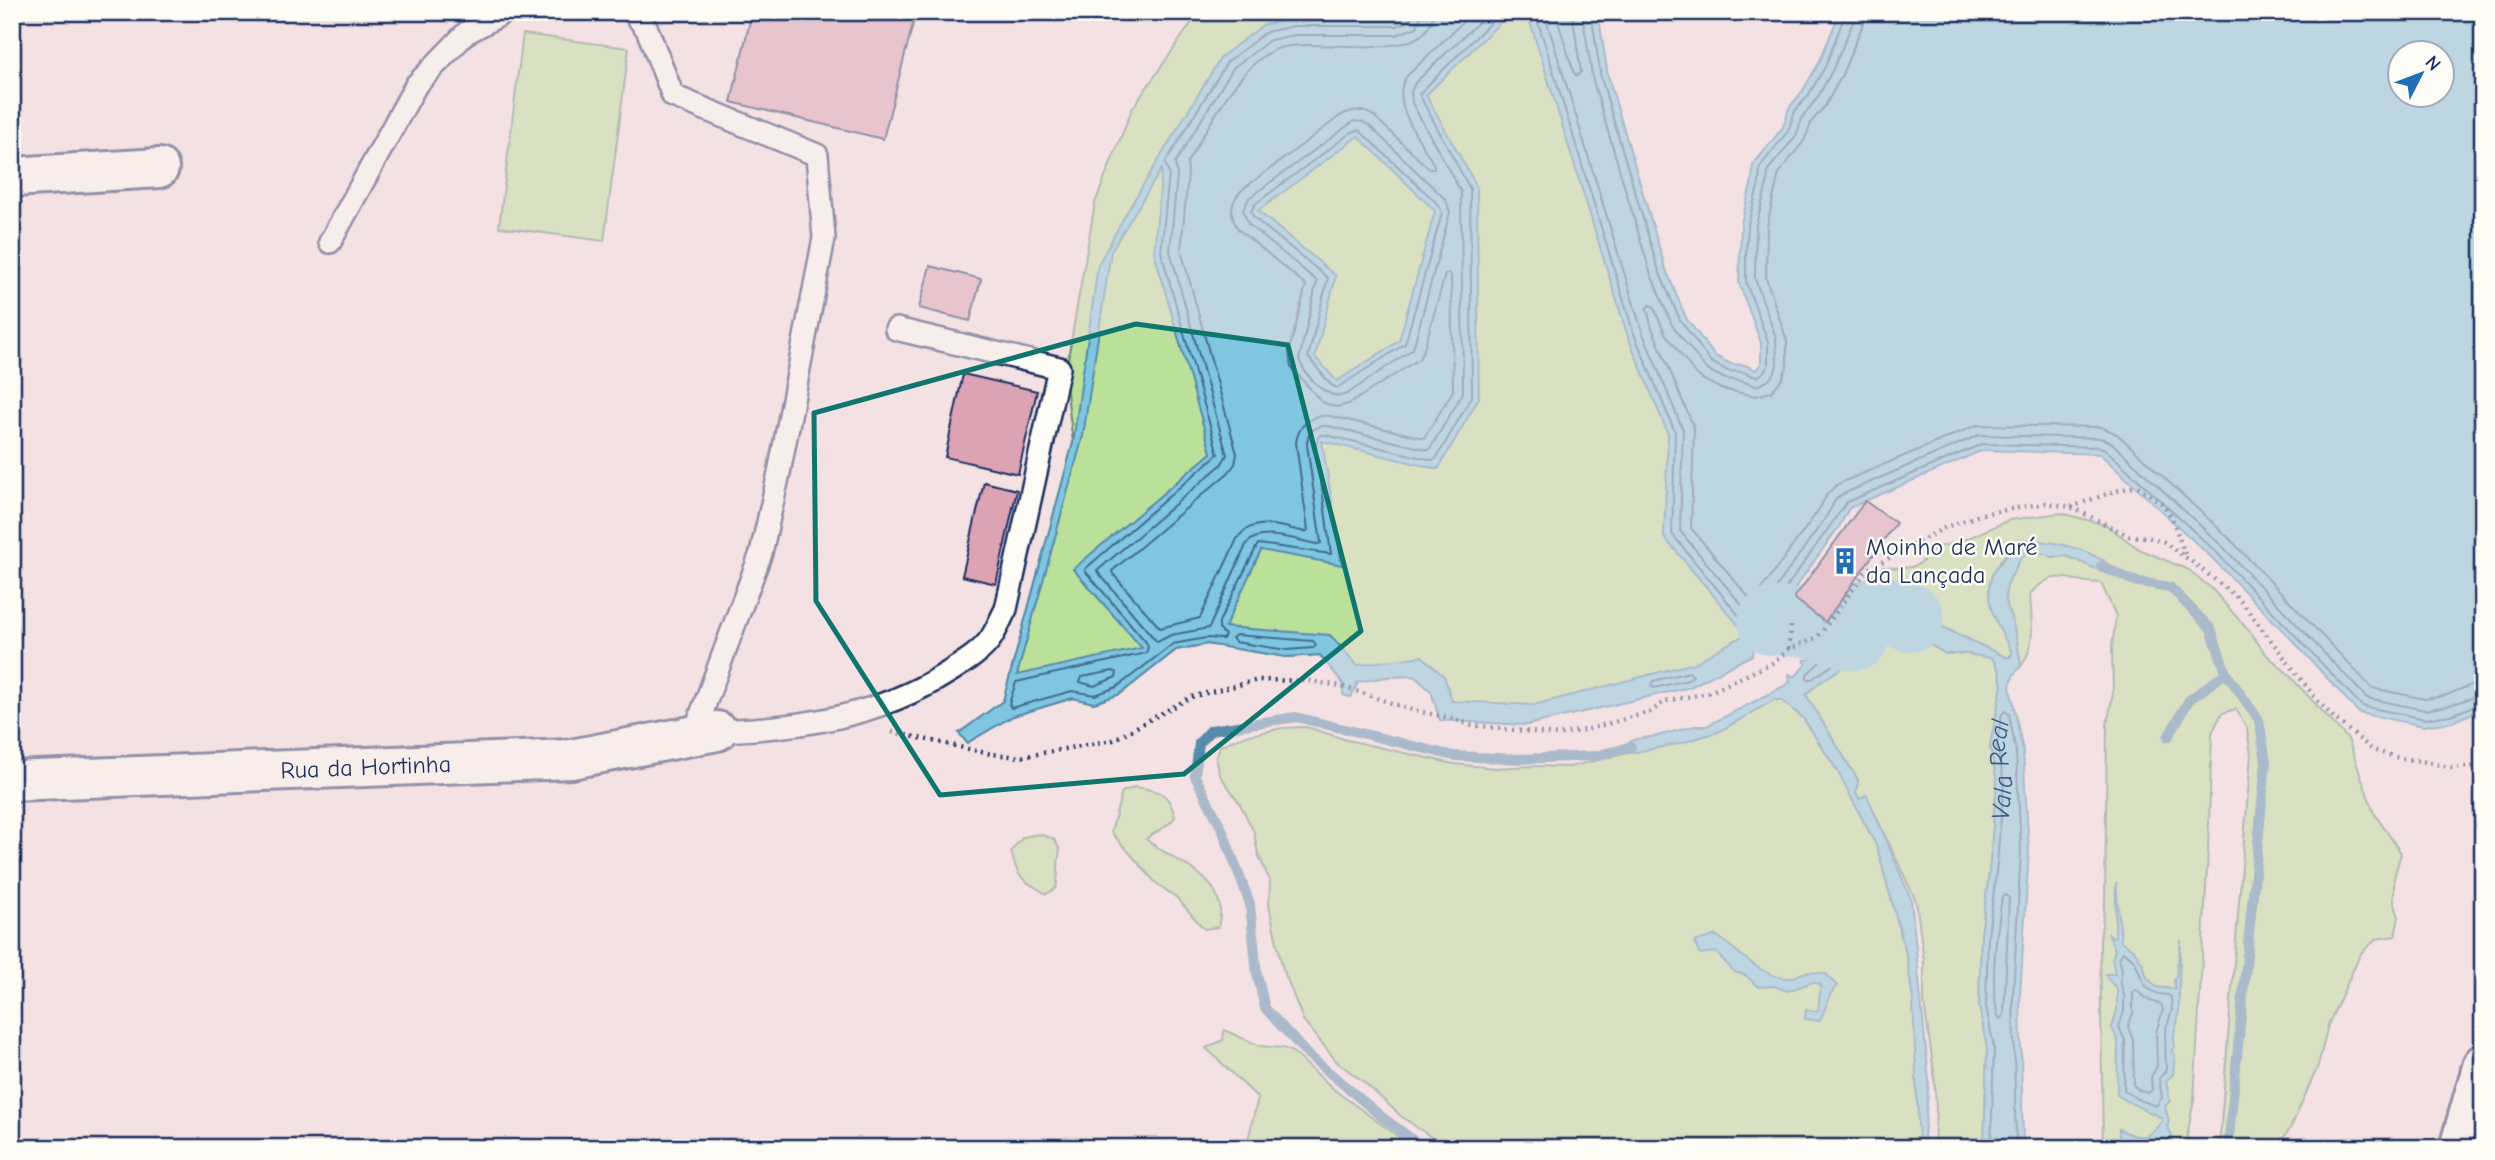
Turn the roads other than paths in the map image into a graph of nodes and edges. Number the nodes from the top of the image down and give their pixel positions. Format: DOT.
graph roads {
  1 [pos="505,12"];
  2 [pos="633,12"];
  3 [pos="159,169"];
  4 [pos="12,177"];
  5 [pos="330,242"];
  6 [pos="895,329"];
  7 [pos="705,733"];
  8 [pos="12,781"];
  9 [pos="2483,1064"];
  10 [pos="2459,1148"];
  1 -- 5 [label="lane"];
  2 -- 7 [label="lane"];
  3 -- 4 [label="street"];
  6 -- 7 [label="lane"];
  7 -- 8 [label="street, Rua da Hortinha"];
  9 -- 10 [label="street"];
}
